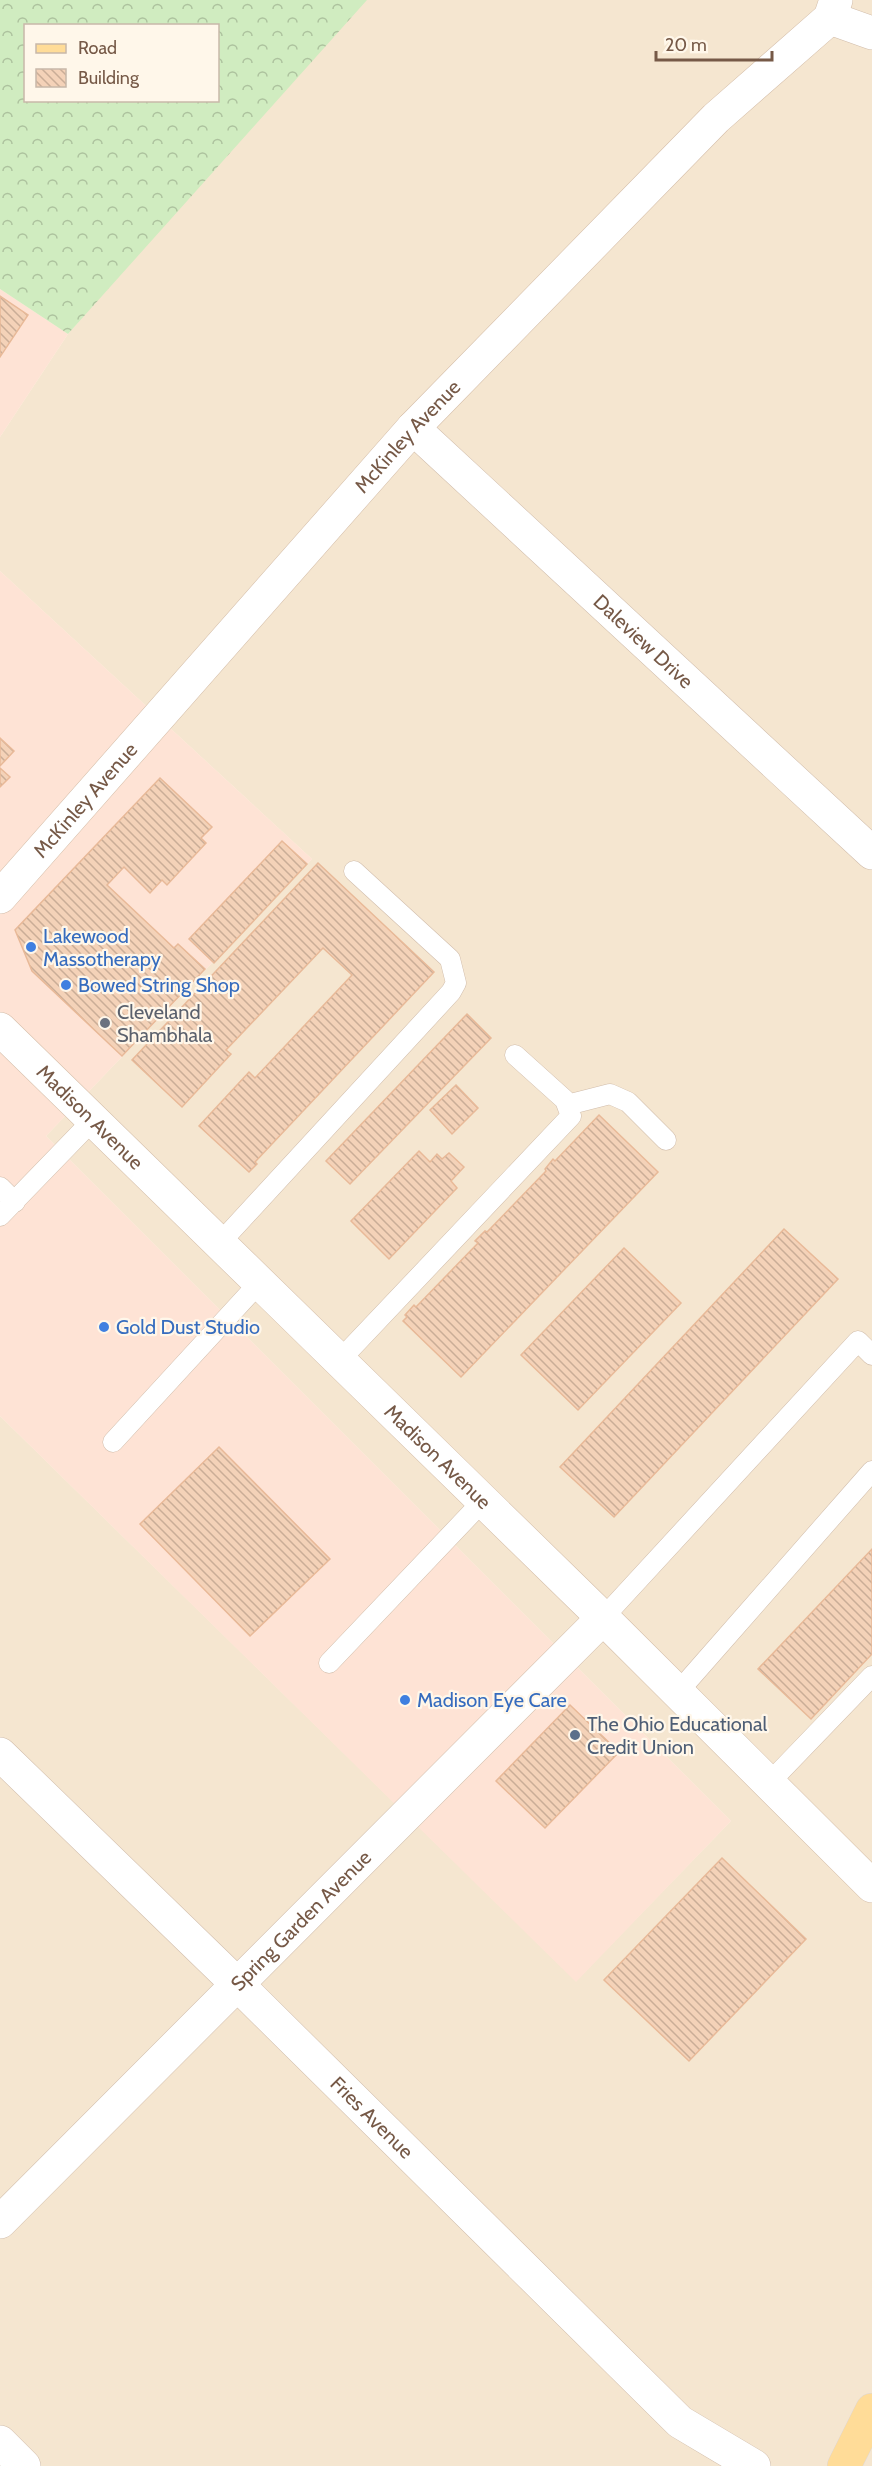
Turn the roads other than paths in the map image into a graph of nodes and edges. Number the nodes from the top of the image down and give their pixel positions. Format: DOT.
graph roads {
  1 [pos="833,9"];
  2 [pos="872,33"];
  3 [pos="414,428"];
  4 [pos="872,854"];
  5 [pos="354,871"];
  6 [pos="0,897"];
  7 [pos="0,1029"];
  8 [pos="515,1055"];
  9 [pos="567,1105"];
  10 [pos="93,1120"];
  11 [pos="666,1140"];
  12 [pos="0,1187"];
  13 [pos="15,1202"];
  14 [pos="0,1216"];
  15 [pos="219,1244"];
  16 [pos="260,1283"];
  17 [pos="872,1355"];
  18 [pos="339,1361"];
  19 [pos="113,1442"];
  20 [pos="872,1472"];
  21 [pos="483,1501"];
  22 [pos="603,1618"];
  23 [pos="330,1663"];
  24 [pos="872,1676"];
  25 [pos="678,1692"];
  26 [pos="0,1754"];
  27 [pos="769,1783"];
  28 [pos="872,1886"];
  29 [pos="236,1983"];
  30 [pos="0,2222"];
  31 [pos="872,2410"];
  32 [pos="0,2442"];
  33 [pos="24,2466"];
  34 [pos="754,2466"];
  35 [pos="844,2466"];
  1 -- 2 [label="street"];
  1 -- 3 [label="street, McKinley Avenue"];
  3 -- 4 [label="street, Daleview Drive"];
  3 -- 6 [label="street, McKinley Avenue"];
  5 -- 15 [label="lane"];
  7 -- 10 [label="street, Madison Avenue"];
  8 -- 9 [label="lane"];
  9 -- 11 [label="lane"];
  9 -- 18 [label="lane"];
  10 -- 13 [label="lane"];
  10 -- 15 [label="street, Madison Avenue"];
  12 -- 13 [label="lane"];
  13 -- 14 [label="lane"];
  15 -- 16 [label="street, Madison Avenue"];
  16 -- 18 [label="street, Madison Avenue"];
  16 -- 19 [label="lane"];
  17 -- 22 [label="lane"];
  18 -- 21 [label="street, Madison Avenue"];
  20 -- 25 [label="lane"];
  21 -- 22 [label="street, Madison Avenue"];
  21 -- 23 [label="lane"];
  22 -- 25 [label="street, Madison Avenue"];
  22 -- 29 [label="street, Spring Garden Avenue"];
  24 -- 27 [label="lane"];
  25 -- 27 [label="street, Madison Avenue"];
  26 -- 29 [label="street, Fries Avenue"];
  27 -- 28 [label="street, Madison Avenue"];
  29 -- 30 [label="street, Spring Garden Avenue"];
  29 -- 34 [label="street, Fries Avenue"];
  31 -- 35 [label="main road"];
  32 -- 33 [label="street"];
}
